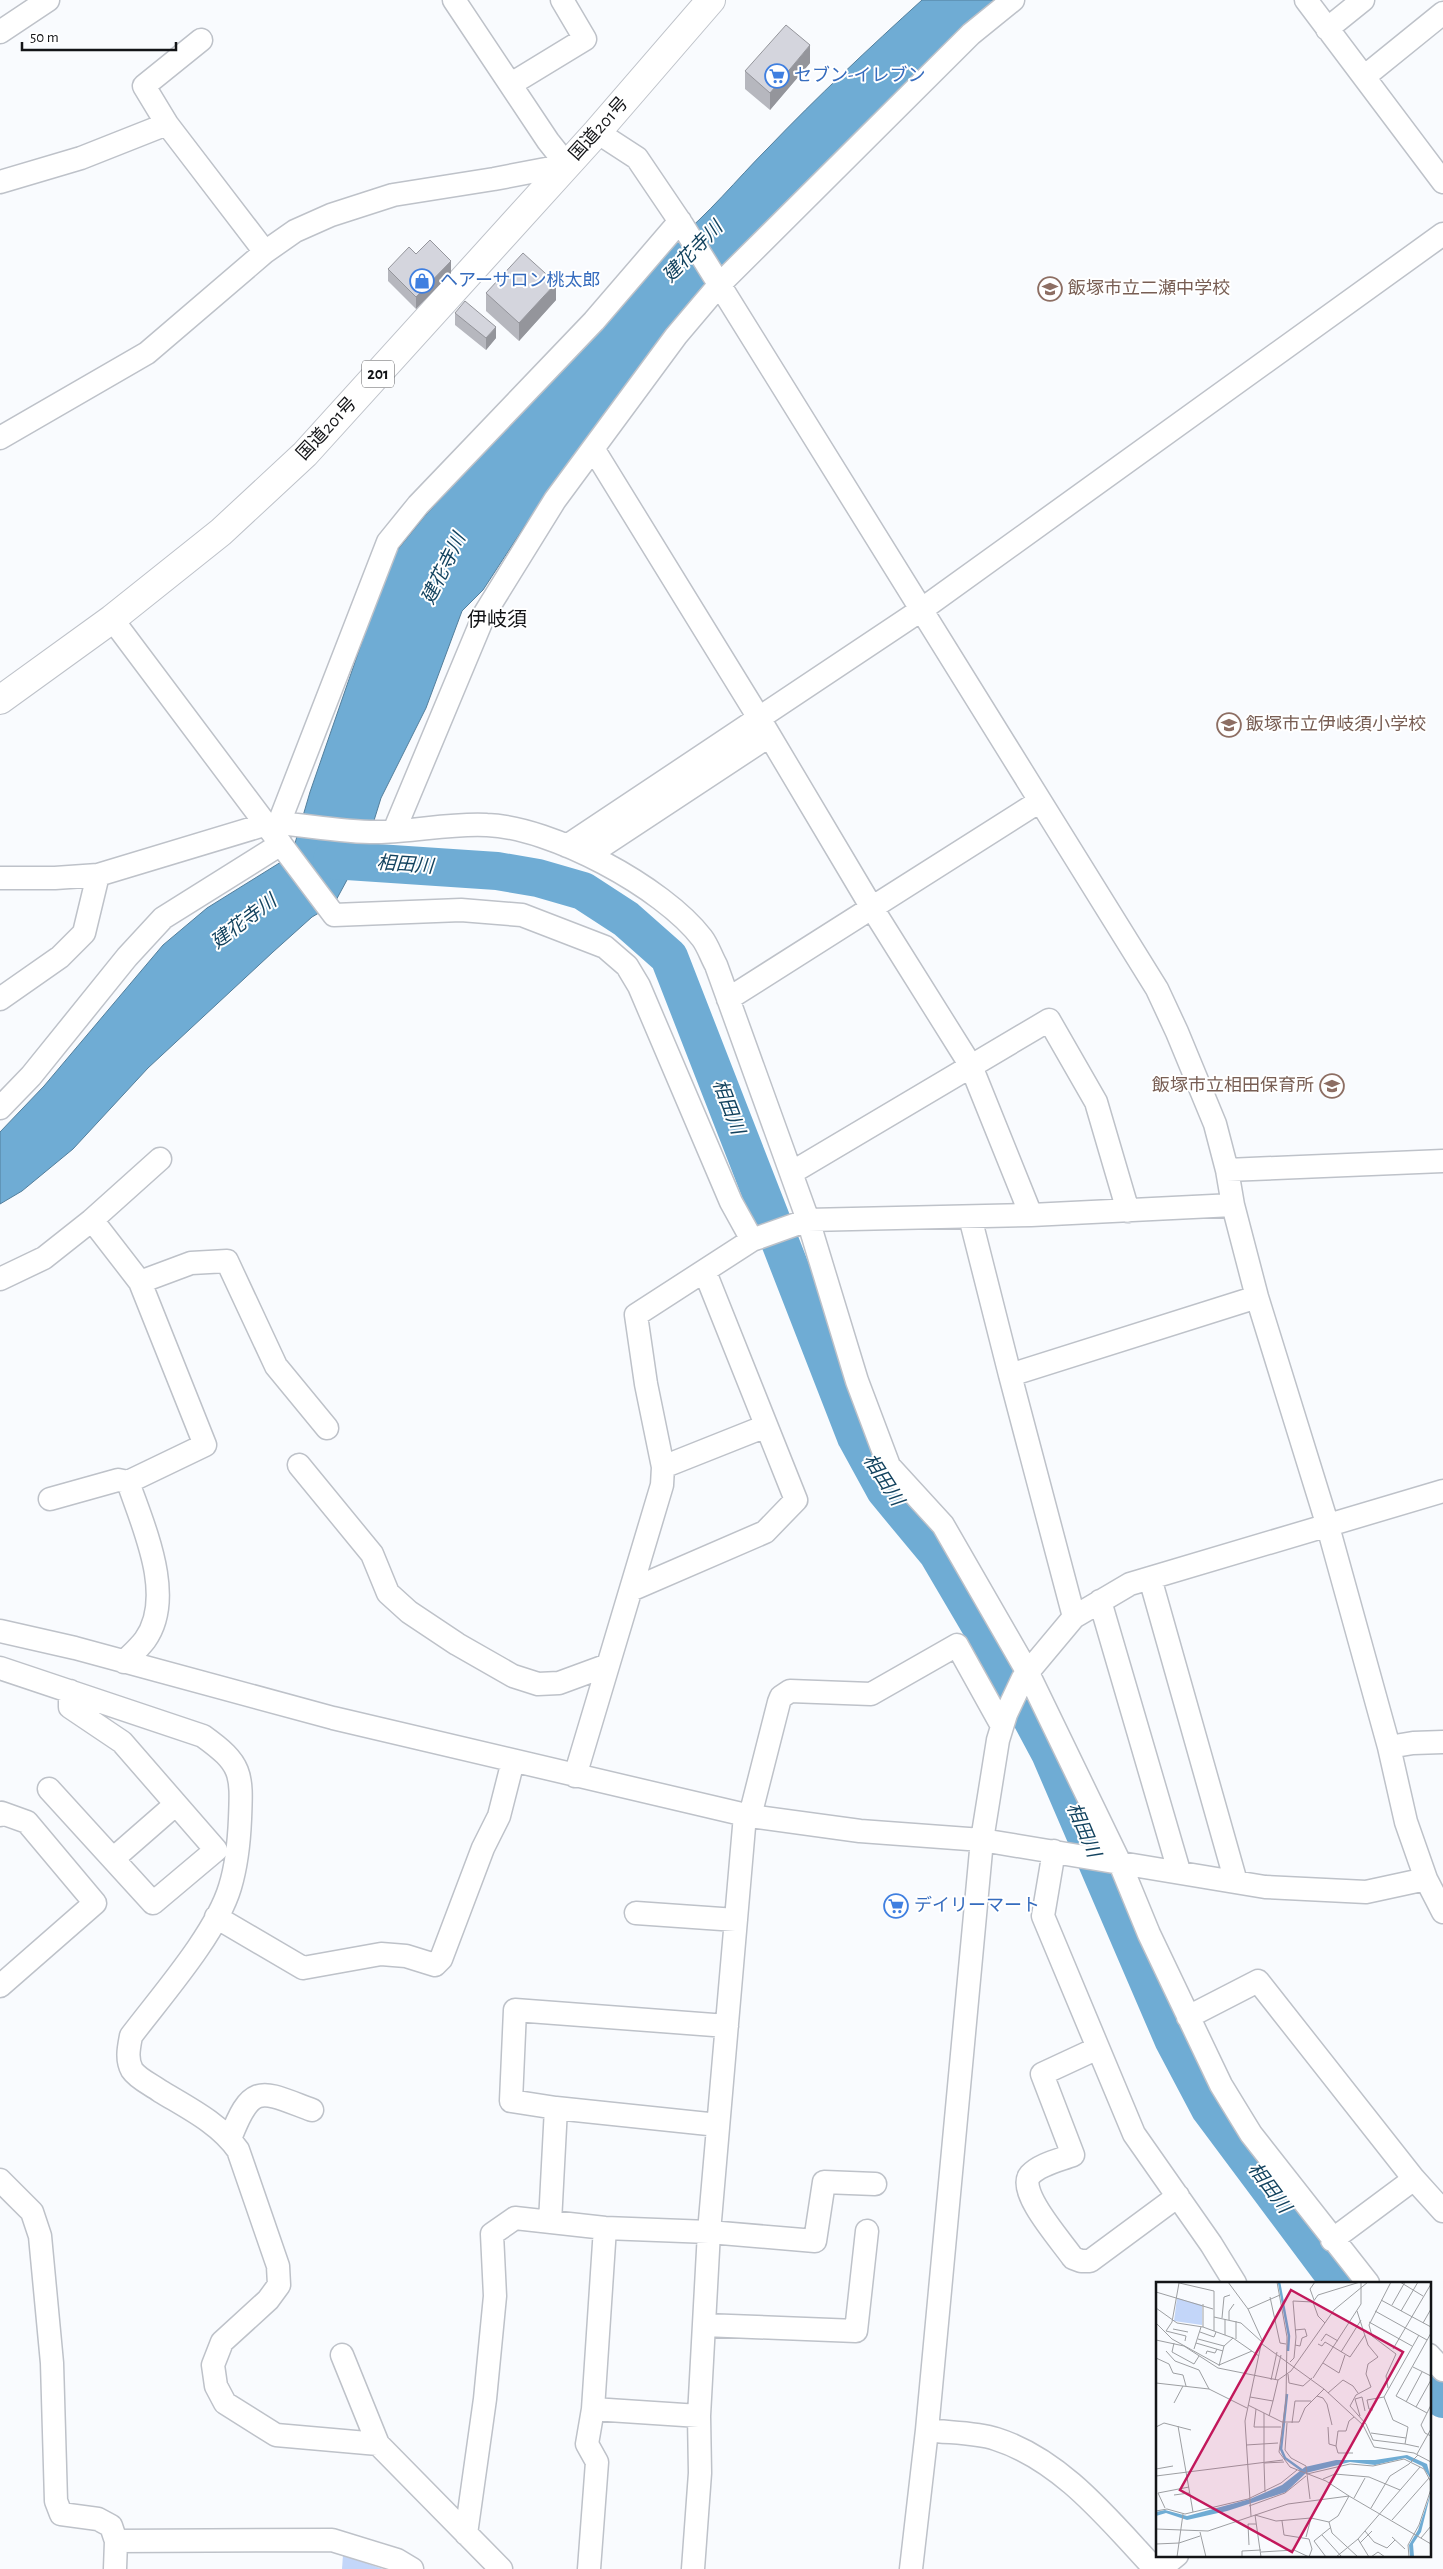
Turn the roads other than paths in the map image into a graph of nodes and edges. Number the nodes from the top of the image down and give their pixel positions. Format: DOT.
graph roads {
  1 [pos="48,0"];
  2 [pos="454,0"];
  3 [pos="562,0"];
  4 [pos="711,0"];
  5 [pos="1013,0"];
  6 [pos="1306,0"];
  7 [pos="1363,0"];
  8 [pos="1443,13"];
  9 [pos="1327,29"];
  10 [pos="0,32"];
  11 [pos="201,40"];
  12 [pos="1364,77"];
  13 [pos="511,84"];
  14 [pos="167,124"];
  15 [pos="597,132"];
  16 [pos="567,165"];
  17 [pos="0,182"];
  18 [pos="1443,182"];
  19 [pos="682,223"];
  20 [pos="1443,234"];
  21 [pos="266,252"];
  22 [pos="719,282"];
  23 [pos="0,438"];
  24 [pos="594,450"];
  25 [pos="921,610"];
  26 [pos="112,620"];
  27 [pos="0,700"];
  28 [pos="764,727"];
  29 [pos="1040,801"];
  30 [pos="386,832"];
  31 [pos="280,833"];
  32 [pos="567,846"];
  33 [pos="590,854"];
  34 [pos="98,875"];
  35 [pos="0,878"];
  36 [pos="872,908"];
  37 [pos="0,999"];
  38 [pos="728,999"];
  39 [pos="971,1066"];
  40 [pos="0,1108"];
  41 [pos="160,1159"];
  42 [pos="1443,1161"];
  43 [pos="1227,1170"];
  44 [pos="791,1173"];
  45 [pos="1232,1205"];
  46 [pos="1128,1211"];
  47 [pos="1031,1215"];
  48 [pos="970,1217"];
  49 [pos="92,1220"];
  50 [pos="808,1220"];
  51 [pos="752,1240"];
  52 [pos="704,1272"];
  53 [pos="0,1279"];
  54 [pos="140,1282"];
  55 [pos="1257,1297"];
  56 [pos="1010,1375"];
  57 [pos="766,1426"];
  58 [pos="327,1428"];
  59 [pos="299,1465"];
  60 [pos="663,1467"];
  61 [pos="128,1482"];
  62 [pos="1443,1491"];
  63 [pos="50,1499"];
  64 [pos="1327,1523"];
  65 [pos="1150,1578"];
  66 [pos="631,1590"];
  67 [pos="1100,1601"];
  68 [pos="1074,1617"];
  69 [pos="0,1630"];
  70 [pos="124,1662"];
  71 [pos="608,1665"];
  72 [pos="0,1668"];
  73 [pos="1025,1674"];
  74 [pos="70,1691"];
  75 [pos="1004,1720"];
  76 [pos="1443,1742"];
  77 [pos="1389,1747"];
  78 [pos="513,1761"];
  79 [pos="575,1776"];
  80 [pos="49,1788"];
  81 [pos="176,1804"];
  82 [pos="0,1815"];
  83 [pos="748,1815"];
  84 [pos="982,1840"];
  85 [pos="1054,1851"];
  86 [pos="113,1859"];
  87 [pos="1116,1860"];
  88 [pos="1179,1872"];
  89 [pos="1426,1879"];
  90 [pos="1236,1882"];
  91 [pos="1441,1907"];
  92 [pos="636,1913"];
  93 [pos="216,1917"];
  94 [pos="736,1920"];
  95 [pos="0,1986"];
  96 [pos="1188,2017"];
  97 [pos="727,2026"];
  98 [pos="1098,2048"];
  99 [pos="556,2108"];
  100 [pos="312,2110"];
  101 [pos="718,2125"];
  102 [pos="230,2139"];
  103 [pos="1414,2179"];
  104 [pos="0,2180"];
  105 [pos="875,2184"];
  106 [pos="1178,2196"];
  107 [pos="1443,2211"];
  108 [pos="550,2222"];
  109 [pos="606,2228"];
  110 [pos="867,2231"];
  111 [pos="709,2232"];
  112 [pos="1332,2240"];
  113 [pos="1234,2282"];
  114 [pos="1367,2282"];
  115 [pos="704,2325"];
  116 [pos="342,2355"];
  117 [pos="1430,2356"];
  118 [pos="1443,2370"];
  119 [pos="593,2409"];
  120 [pos="699,2416"];
  121 [pos="927,2430"];
  122 [pos="378,2444"];
  123 [pos="466,2534"];
  124 [pos="116,2541"];
  125 [pos="1176,2556"];
  126 [pos="115,2569"];
  127 [pos="412,2569"];
  128 [pos="500,2569"];
  129 [pos="589,2569"];
  130 [pos="692,2569"];
  131 [pos="911,2569"];
  132 [pos="1155,2569"];
  133 [pos="1160,2569"];
  1 -- 10 [label="street"];
  2 -- 13 [label="street"];
  3 -- 13 [label="street"];
  4 -- 15 [label="highway, 国道201号 / 201"];
  5 -- 22 [label="street"];
  6 -- 9 [label="street"];
  7 -- 9 [label="street"];
  8 -- 12 [label="street"];
  9 -- 12 [label="street"];
  11 -- 14 [label="street"];
  12 -- 18 [label="street"];
  13 -- 16 [label="street"];
  14 -- 17 [label="street"];
  14 -- 21 [label="street"];
  15 -- 16 [label="highway, 国道201号 / 201"];
  15 -- 19 [label="street"];
  16 -- 21 [label="street"];
  16 -- 26 [label="highway, 国道201号 / 201"];
  19 -- 22 [label="street"];
  19 -- 31 [label="street"];
  20 -- 25 [label="street"];
  21 -- 23 [label="street"];
  22 -- 24 [label="street"];
  22 -- 25 [label="street"];
  24 -- 28 [label="street"];
  24 -- 30 [label="street"];
  25 -- 28 [label="street"];
  25 -- 29 [label="street"];
  26 -- 27 [label="highway, 国道201号 / 201"];
  26 -- 31 [label="street"];
  28 -- 32 [label="street"];
  28 -- 33 [label="street"];
  28 -- 36 [label="street"];
  29 -- 36 [label="street"];
  29 -- 43 [label="street"];
  30 -- 31 [label="street"];
  30 -- 32 [label="street"];
  31 -- 34 [label="street"];
  31 -- 40 [label="street"];
  31 -- 51 [label="street"];
  32 -- 33 [label="street"];
  33 -- 38 [label="street"];
  34 -- 35 [label="street"];
  34 -- 37 [label="street"];
  36 -- 38 [label="street"];
  36 -- 39 [label="street"];
  38 -- 44 [label="street"];
  39 -- 44 [label="street"];
  39 -- 46 [label="street"];
  39 -- 47 [label="street"];
  41 -- 49 [label="street"];
  42 -- 43 [label="street"];
  43 -- 45 [label="street"];
  44 -- 50 [label="street"];
  45 -- 46 [label="street"];
  45 -- 55 [label="street"];
  46 -- 47 [label="street"];
  47 -- 48 [label="street"];
  48 -- 50 [label="street"];
  48 -- 56 [label="street"];
  49 -- 53 [label="street"];
  49 -- 54 [label="street"];
  50 -- 51 [label="street"];
  50 -- 73 [label="street"];
  51 -- 52 [label="street"];
  52 -- 57 [label="street"];
  52 -- 60 [label="street"];
  54 -- 58 [label="street"];
  54 -- 61 [label="street"];
  55 -- 56 [label="street"];
  55 -- 64 [label="street"];
  56 -- 68 [label="street"];
  57 -- 60 [label="street"];
  57 -- 66 [label="street"];
  59 -- 71 [label="street"];
  60 -- 66 [label="street"];
  61 -- 63 [label="street"];
  61 -- 70 [label="street"];
  62 -- 64 [label="street"];
  64 -- 65 [label="street"];
  64 -- 77 [label="street"];
  65 -- 67 [label="street"];
  65 -- 90 [label="street"];
  66 -- 71 [label="street"];
  67 -- 68 [label="street"];
  67 -- 88 [label="street"];
  68 -- 73 [label="street"];
  69 -- 70 [label="street"];
  70 -- 78 [label="street"];
  71 -- 79 [label="street"];
  72 -- 74 [label="street"];
  73 -- 75 [label="street"];
  73 -- 87 [label="street"];
  74 -- 81 [label="street"];
  74 -- 93 [label="street"];
  75 -- 83 [label="street"];
  75 -- 84 [label="street"];
  76 -- 77 [label="street"];
  77 -- 89 [label="street"];
  78 -- 79 [label="street"];
  78 -- 93 [label="street"];
  79 -- 83 [label="street"];
  80 -- 86 [label="street"];
  81 -- 86 [label="street"];
  81 -- 86 [label="street"];
  82 -- 95 [label="street"];
  83 -- 84 [label="street"];
  83 -- 94 [label="street"];
  84 -- 85 [label="street"];
  84 -- 121 [label="street"];
  85 -- 87 [label="street"];
  85 -- 98 [label="street"];
  87 -- 88 [label="street"];
  87 -- 96 [label="street"];
  88 -- 90 [label="street"];
  89 -- 90 [label="street"];
  89 -- 91 [label="street"];
  92 -- 94 [label="street"];
  93 -- 102 [label="street"];
  94 -- 97 [label="street"];
  96 -- 103 [label="street"];
  96 -- 112 [label="street"];
  97 -- 99 [label="street"];
  97 -- 101 [label="street"];
  98 -- 106 [label="street"];
  98 -- 106 [label="street"];
  99 -- 101 [label="street"];
  99 -- 108 [label="street"];
  100 -- 102 [label="street"];
  101 -- 111 [label="street"];
  102 -- 122 [label="street"];
  103 -- 107 [label="street"];
  103 -- 112 [label="street"];
  104 -- 124 [label="street"];
  105 -- 111 [label="street"];
  106 -- 113 [label="street"];
  108 -- 109 [label="street"];
  108 -- 123 [label="street"];
  109 -- 111 [label="street"];
  109 -- 119 [label="street"];
  110 -- 115 [label="street"];
  111 -- 115 [label="street"];
  112 -- 114 [label="street"];
  115 -- 120 [label="street"];
  116 -- 122 [label="street"];
  117 -- 118 [label="street"];
  119 -- 120 [label="street"];
  119 -- 129 [label="street"];
  120 -- 130 [label="street"];
  121 -- 131 [label="street"];
  121 -- 132 [label="street"];
  122 -- 123 [label="street"];
  123 -- 128 [label="street"];
  124 -- 126 [label="street"];
  124 -- 127 [label="street"];
  125 -- 133 [label="street"];
}
